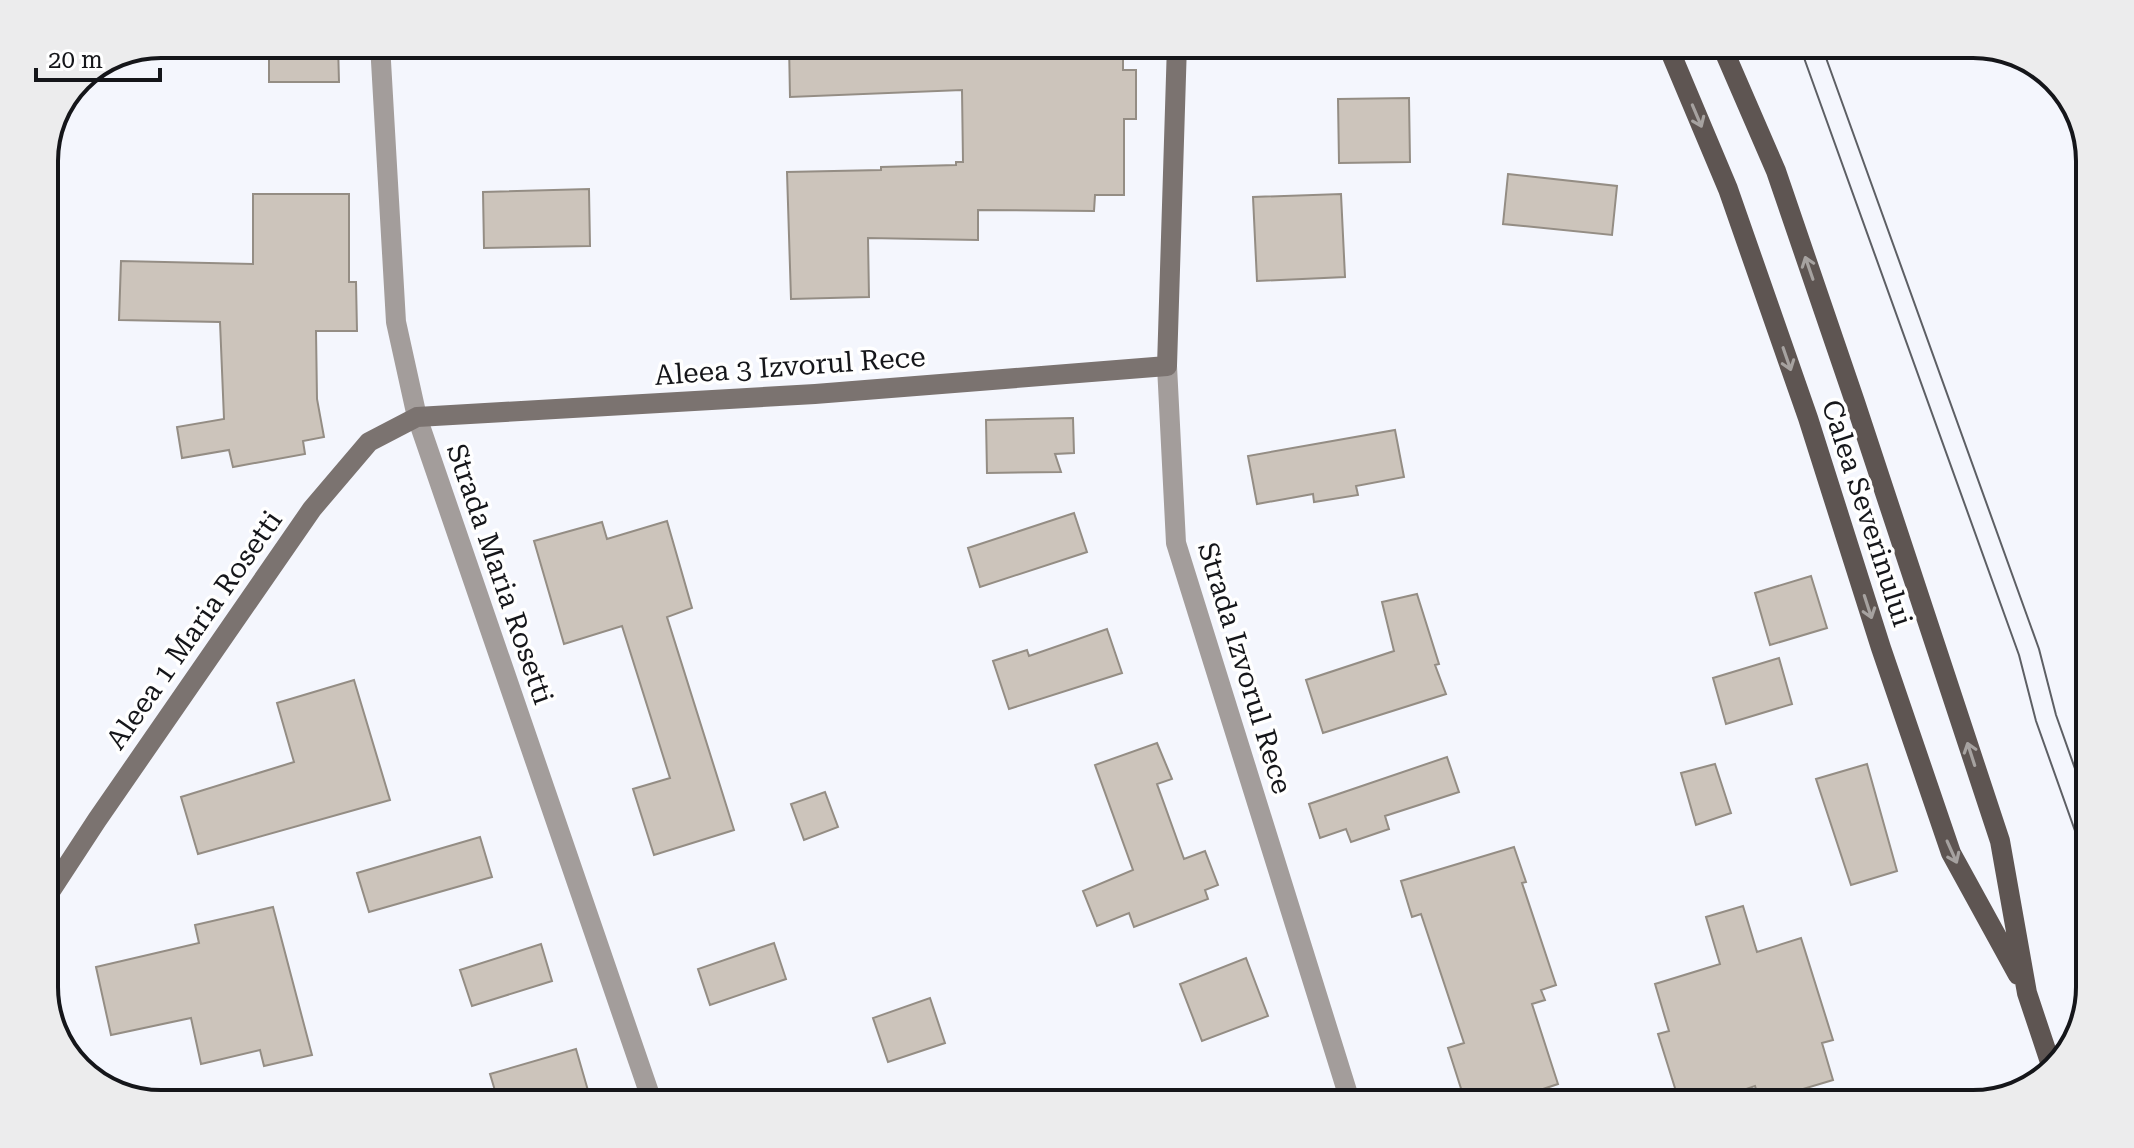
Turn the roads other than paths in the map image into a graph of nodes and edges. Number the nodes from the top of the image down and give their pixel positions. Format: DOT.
graph roads {
  1 [pos="381,58"];
  2 [pos="1177,58"];
  3 [pos="1673,58"];
  4 [pos="1727,58"];
  5 [pos="1167,366"];
  6 [pos="417,417"];
  7 [pos="58,880"];
  8 [pos="2027,993"];
  9 [pos="2048,1057"];
  10 [pos="648,1090"];
  11 [pos="1347,1090"];
  1 -- 6 [label="street, Strada Maria Rosetti"];
  2 -- 5 [label="street, Strada Izvorul Rece"];
  3 -- 8 [label="main road, Calea Severinului, one-way"];
  8 -- 4 [label="main road, Calea Severinului, one-way"];
  5 -- 6 [label="street, Aleea 3 Izvorul Rece"];
  5 -- 11 [label="street, Strada Izvorul Rece"];
  6 -- 7 [label="street, Aleea 1 Maria Rosetti"];
  6 -- 10 [label="street, Strada Maria Rosetti"];
  8 -- 9 [label="main road, Calea Severinului"];
}
